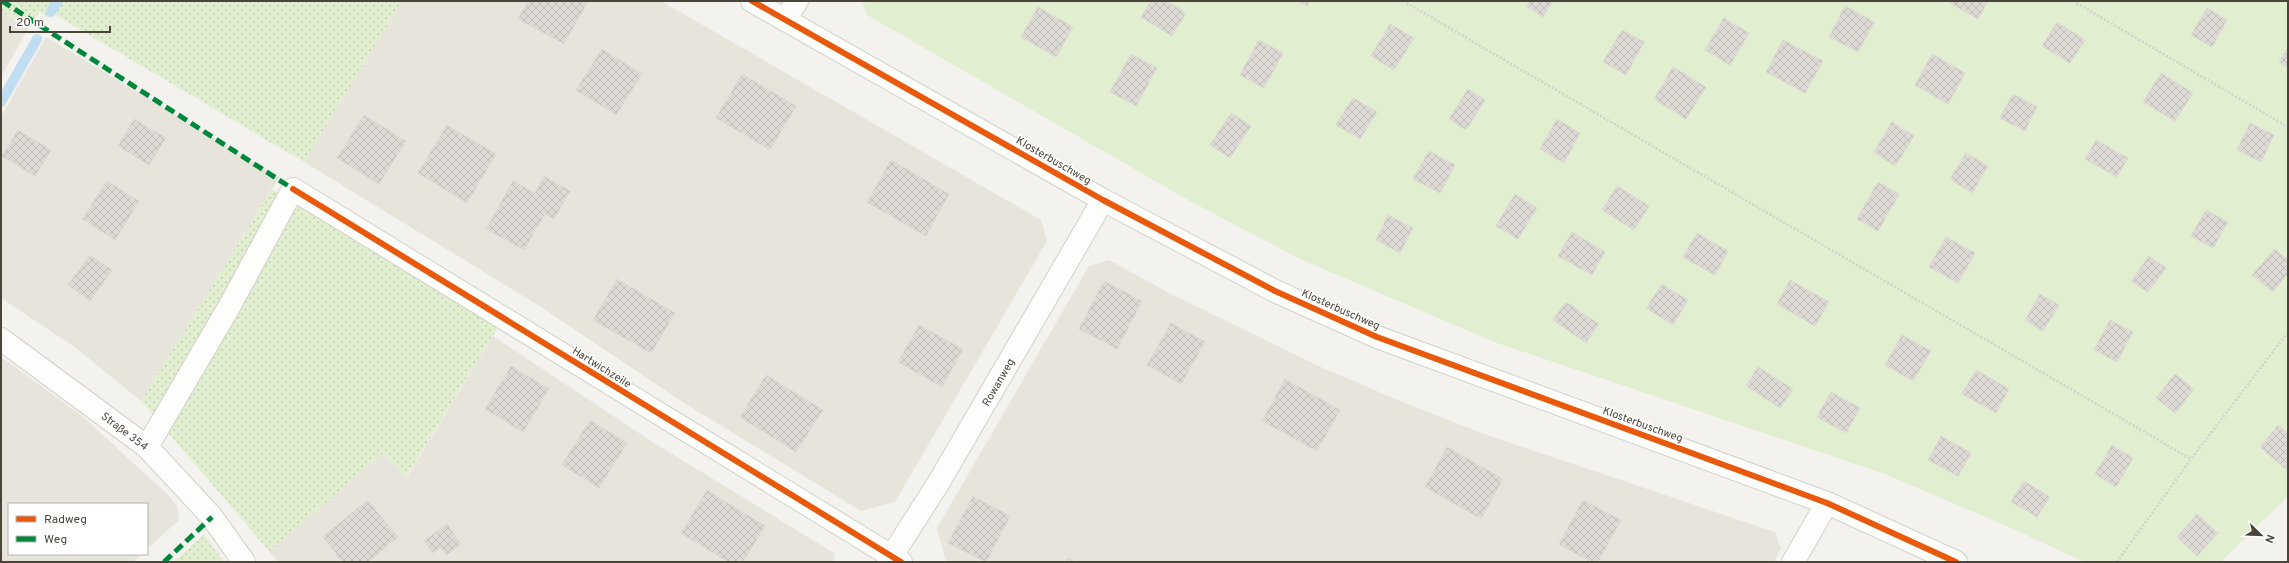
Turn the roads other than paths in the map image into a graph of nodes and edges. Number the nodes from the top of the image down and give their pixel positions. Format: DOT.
graph roads {
  1 [pos="752,1"];
  2 [pos="797,1"];
  3 [pos="785,20"];
  4 [pos="1103,200"];
  5 [pos="1,339"];
  6 [pos="147,447"];
  7 [pos="1827,502"];
  8 [pos="894,560"];
  9 [pos="244,562"];
  10 [pos="1793,562"];
  11 [pos="1956,562"];
  1 -- 3 [label="street, Klosterbuschweg"];
  2 -- 3 [label="street"];
  3 -- 4 [label="street, Klosterbuschweg"];
  4 -- 7 [label="street, Klosterbuschweg"];
  4 -- 8 [label="street, Rowanweg"];
  5 -- 6 [label="street, Straße 354"];
  6 -- 8 [label="street, Hartwichzeile"];
  6 -- 9 [label="street, Straße 354"];
  7 -- 10 [label="street"];
  7 -- 11 [label="street, Klosterbuschweg"];
}
